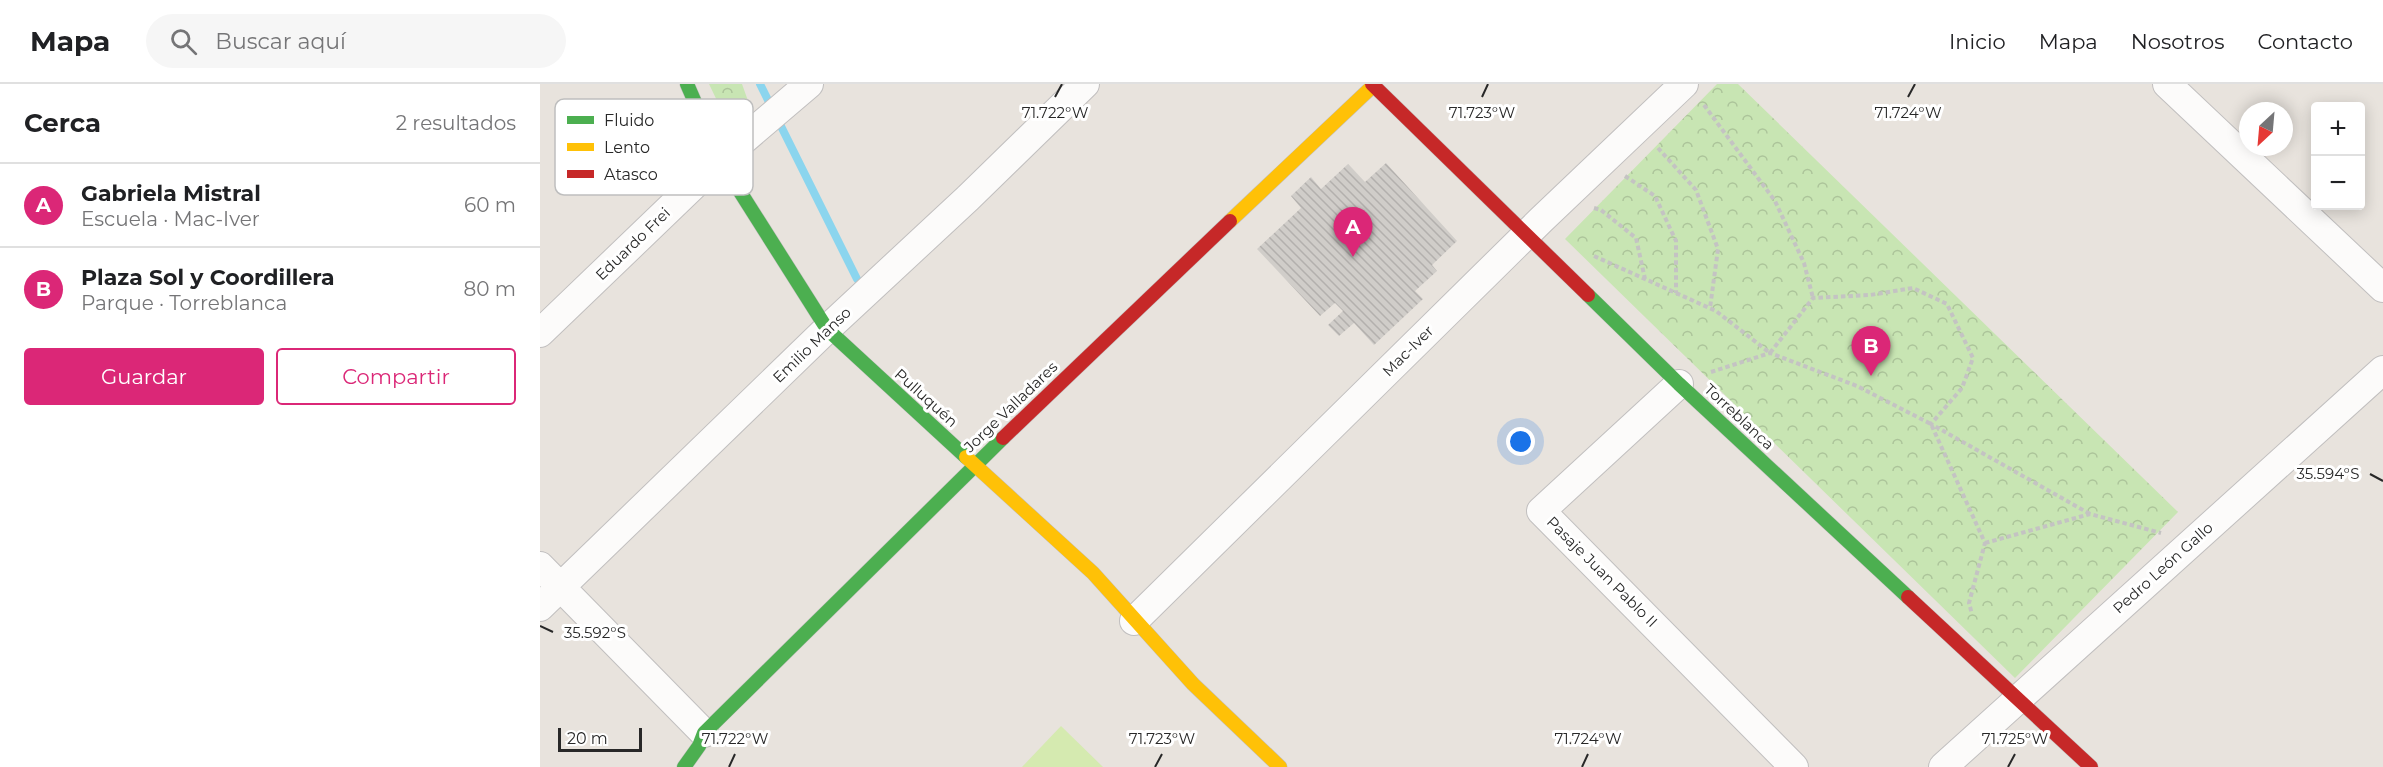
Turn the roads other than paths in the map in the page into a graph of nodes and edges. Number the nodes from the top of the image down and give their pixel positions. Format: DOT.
graph roads {
  1 [pos="687,84"];
  2 [pos="1085,84"];
  3 [pos="1373,84"];
  4 [pos="1683,84"];
  5 [pos="2168,84"];
  6 [pos="808,85"];
  7 [pos="694,99"];
  8 [pos="753,133"];
  9 [pos="684,195"];
  10 [pos="742,195"];
  11 [pos="1526,235"];
  12 [pos="2383,288"];
  13 [pos="827,329"];
  14 [pos="540,333"];
  15 [pos="2383,370"];
  16 [pos="1679,384"];
  17 [pos="975,464"];
  18 [pos="540,567"];
  19 [pos="560,587"];
  20 [pos="540,607"];
  21 [pos="1134,621"];
  22 [pos="2018,699"];
  23 [pos="704,733"];
  24 [pos="684,767"];
  25 [pos="1280,767"];
  26 [pos="1794,767"];
  27 [pos="1943,767"];
  28 [pos="2091,767"];
  1 -- 7 [label="street, Pulluquén"];
  2 -- 13 [label="street, Emilio Manso"];
  3 -- 11 [label="street, Torreblanca"];
  3 -- 17 [label="street, Jorge Valladares"];
  4 -- 11 [label="street, Mac-Iver"];
  5 -- 12 [label="street"];
  6 -- 8 [label="street, Eduardo Frei"];
  9 -- 14 [label="street, Eduardo Frei"];
  10 -- 13 [label="street, Pulluquén"];
  11 -- 16 [label="street, Torreblanca"];
  11 -- 21 [label="street, Mac-Iver"];
  13 -- 17 [label="street, Pulluquén"];
  13 -- 19 [label="street, Emilio Manso"];
  15 -- 22 [label="street, Pedro León Gallo"];
  16 -- 22 [label="street, Torreblanca"];
  16 -- 26 [label="street, Pasaje Juan Pablo II"];
  17 -- 21 [label="street, Pulluquén"];
  17 -- 23 [label="street, Jorge Valladares"];
  18 -- 19 [label="street"];
  19 -- 20 [label="street, Emilio Manso"];
  19 -- 23 [label="street"];
  21 -- 25 [label="street, Pulluquén"];
  22 -- 27 [label="street, Pedro León Gallo"];
  22 -- 28 [label="street, Torreblanca"];
  23 -- 24 [label="street, Jorge Valladares"];
}
